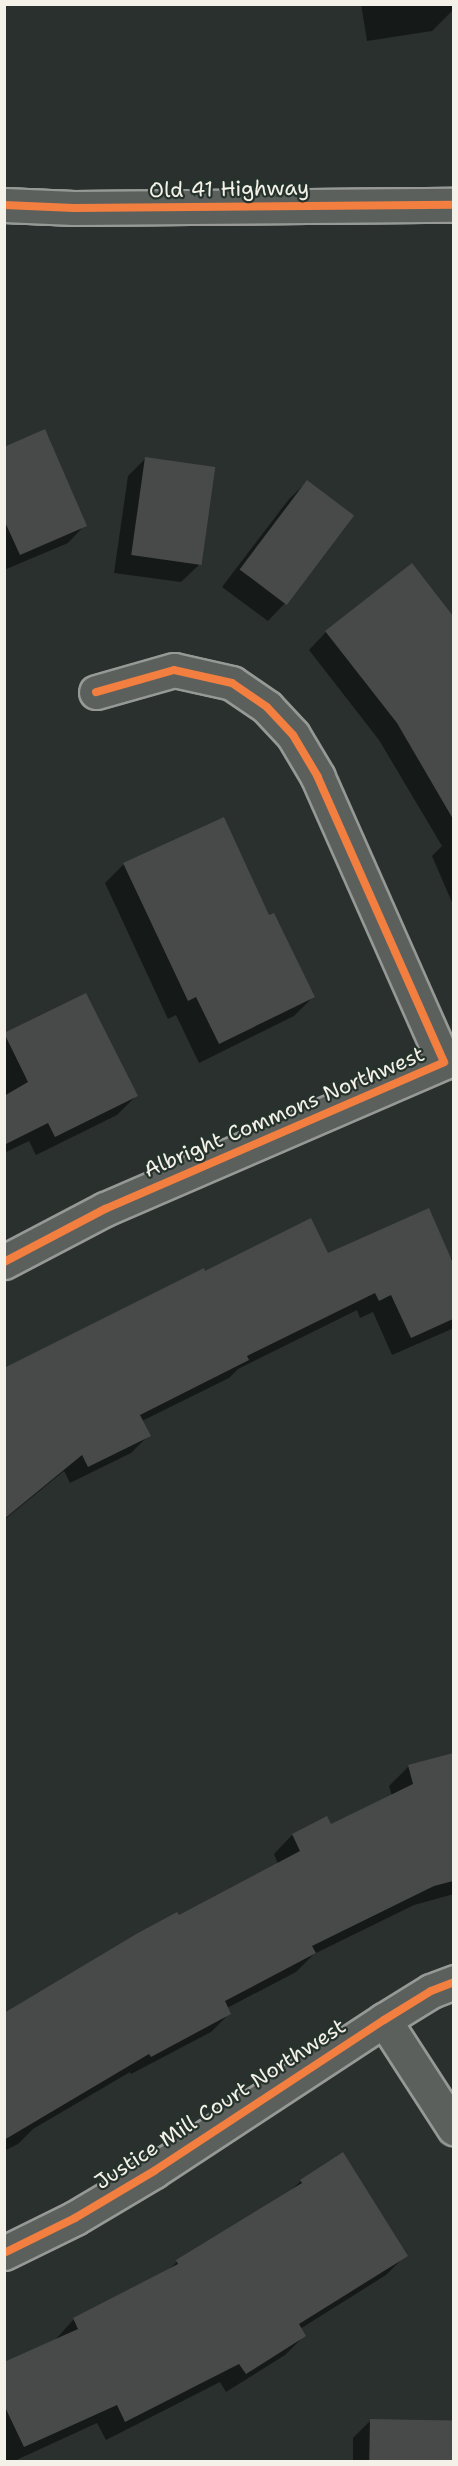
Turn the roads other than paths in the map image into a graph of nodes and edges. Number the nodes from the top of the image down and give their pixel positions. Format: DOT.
graph roads {
  1 [pos="4,205"];
  2 [pos="453,205"];
  3 [pos="96,692"];
  4 [pos="4,1262"];
  5 [pos="453,1982"];
  6 [pos="384,2020"];
  7 [pos="453,2128"];
  8 [pos="4,2253"];
  1 -- 2 [label="street, Old 41 Highway"];
  3 -- 4 [label="street, Albright Commons Northwest"];
  5 -- 6 [label="street, Justice Mill Court Northwest"];
  6 -- 7 [label="street"];
  6 -- 8 [label="street, Justice Mill Court Northwest"];
}
